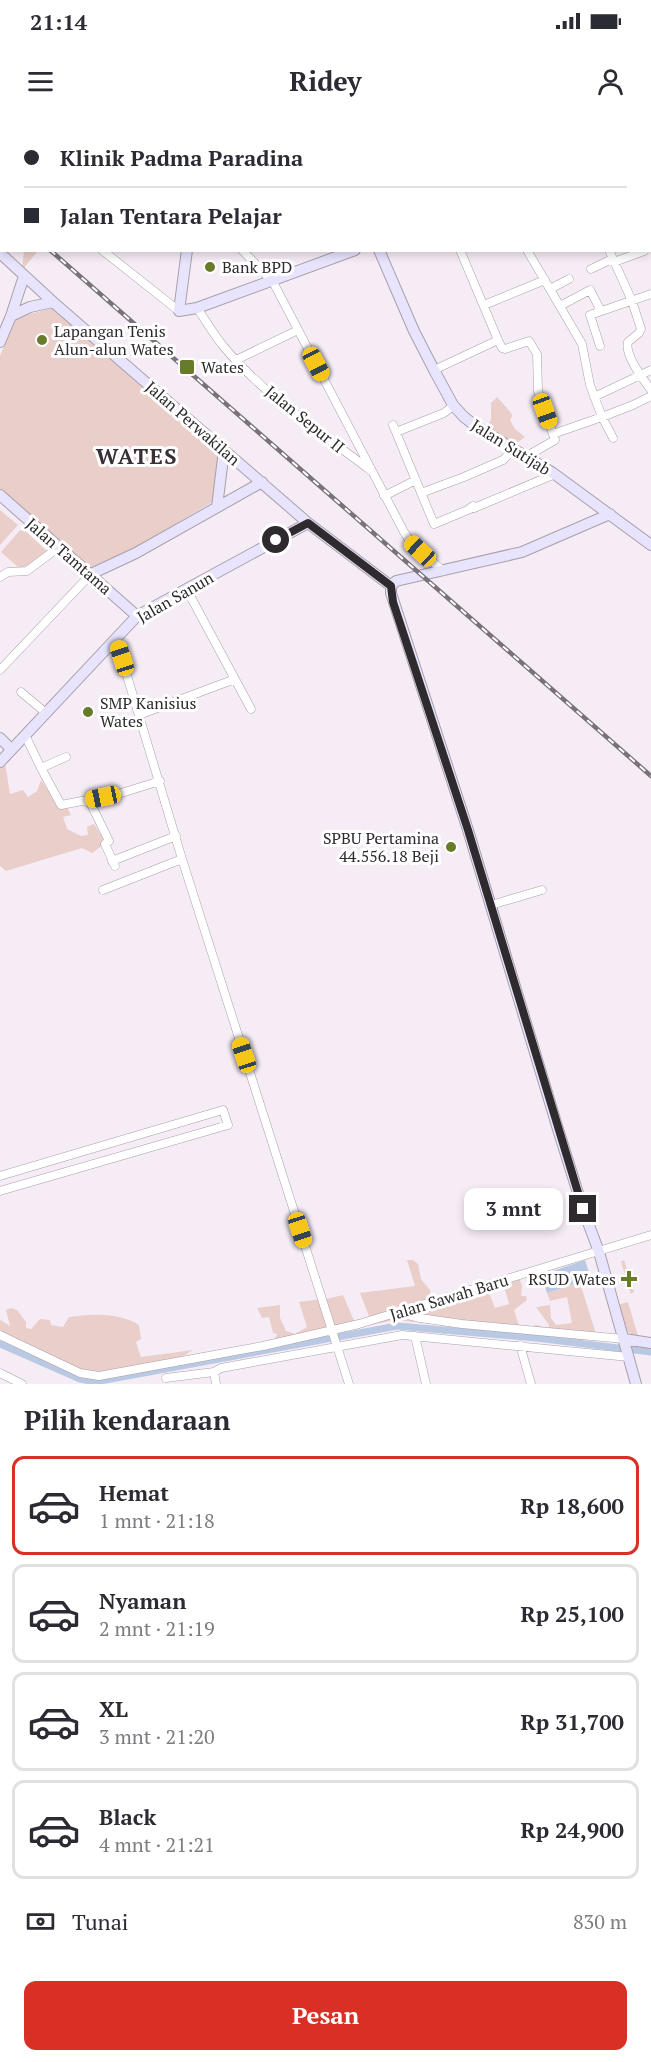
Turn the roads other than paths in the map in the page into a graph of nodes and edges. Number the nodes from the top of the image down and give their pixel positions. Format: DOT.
graph roads {
  1 [pos="12,252"];
  2 [pos="104,252"];
  3 [pos="187,252"];
  4 [pos="244,252"];
  5 [pos="351,252"];
  6 [pos="380,252"];
  7 [pos="461,252"];
  8 [pos="528,252"];
  9 [pos="639,252"];
  10 [pos="0,253"];
  11 [pos="612,257"];
  12 [pos="15,266"];
  13 [pos="591,269"];
  14 [pos="24,276"];
  15 [pos="569,279"];
  16 [pos="545,280"];
  17 [pos="273,282"];
  18 [pos="550,289"];
  19 [pos="651,294"];
  20 [pos="632,301"];
  21 [pos="53,302"];
  22 [pos="484,305"];
  23 [pos="560,306"];
  24 [pos="197,308"];
  25 [pos="178,311"];
  26 [pos="601,311"];
  27 [pos="10,316"];
  28 [pos="298,330"];
  29 [pos="498,340"];
  30 [pos="0,342"];
  31 [pos="600,346"];
  32 [pos="237,360"];
  33 [pos="434,370"];
  34 [pos="651,370"];
  35 [pos="640,375"];
  36 [pos="651,390"];
  37 [pos="651,396"];
  38 [pos="594,397"];
  39 [pos="454,405"];
  40 [pos="602,417"];
  41 [pos="553,434"];
  42 [pos="613,438"];
  43 [pos="514,449"];
  44 [pos="224,450"];
  45 [pos="527,456"];
  46 [pos="371,471"];
  47 [pos="555,474"];
  48 [pos="416,480"];
  49 [pos="262,482"];
  50 [pos="421,493"];
  51 [pos="0,495"];
  52 [pos="384,496"];
  53 [pos="217,507"];
  54 [pos="610,514"];
  55 [pos="308,523"];
  56 [pos="651,545"];
  57 [pos="59,547"];
  58 [pos="443,571"];
  59 [pos="91,574"];
  60 [pos="0,577"];
  61 [pos="391,586"];
  62 [pos="187,590"];
  63 [pos="137,616"];
  64 [pos="116,639"];
  65 [pos="2,664"];
  66 [pos="235,679"];
  67 [pos="21,692"];
  68 [pos="251,709"];
  69 [pos="46,713"];
  70 [pos="139,715"];
  71 [pos="25,735"];
  72 [pos="0,738"];
  73 [pos="11,749"];
  74 [pos="66,757"];
  75 [pos="0,762"];
  76 [pos="41,768"];
  77 [pos="160,781"];
  78 [pos="89,800"];
  79 [pos="176,836"];
  80 [pos="182,859"];
  81 [pos="104,890"];
  82 [pos="542,890"];
  83 [pos="491,905"];
  84 [pos="126,1139"];
  85 [pos="130,1154"];
  86 [pos="0,1176"];
  87 [pos="0,1191"];
  88 [pos="651,1235"];
  89 [pos="599,1252"];
  90 [pos="400,1312"];
  91 [pos="462,1326"];
  92 [pos="333,1332"];
  93 [pos="0,1335"];
  94 [pos="415,1336"];
  95 [pos="460,1338"];
  96 [pos="536,1339"];
  97 [pos="651,1343"];
  98 [pos="338,1345"];
  99 [pos="520,1345"];
  100 [pos="627,1349"];
  101 [pos="214,1372"];
  102 [pos="0,1373"];
  103 [pos="166,1378"];
  104 [pos="22,1384"];
  105 [pos="216,1384"];
  106 [pos="349,1384"];
  107 [pos="426,1384"];
  108 [pos="531,1384"];
  109 [pos="636,1384"];
  1 -- 12 [label="main road"];
  2 -- 25 [label="street"];
  3 -- 25 [label="main road"];
  4 -- 17 [label="street"];
  5 -- 17 [label="main road"];
  6 -- 33 [label="main road, Jalan Sutijab"];
  7 -- 22 [label="street"];
  8 -- 16 [label="street"];
  9 -- 11 [label="street"];
  10 -- 12 [label="main road, Jalan Perwakilan"];
  11 -- 13 [label="street"];
  11 -- 20 [label="street"];
  12 -- 14 [label="main road, Jalan Perwakilan"];
  14 -- 21 [label="main road, Jalan Perwakilan"];
  14 -- 27 [label="main road"];
  15 -- 18 [label="street"];
  16 -- 18 [label="street"];
  16 -- 22 [label="street"];
  17 -- 24 [label="main road"];
  17 -- 28 [label="street"];
  18 -- 23 [label="street"];
  19 -- 20 [label="street"];
  20 -- 26 [label="street"];
  20 -- 35 [label="street"];
  21 -- 27 [label="main road"];
  21 -- 44 [label="main road, Jalan Perwakilan"];
  22 -- 29 [label="street"];
  23 -- 26 [label="street"];
  23 -- 38 [label="street"];
  24 -- 25 [label="main road"];
  24 -- 32 [label="street, Jalan Sepur II"];
  26 -- 31 [label="street"];
  27 -- 30 [label="main road"];
  28 -- 32 [label="street"];
  28 -- 46 [label="street"];
  29 -- 33 [label="street"];
  29 -- 41 [label="street"];
  32 -- 46 [label="street, Jalan Sepur II"];
  33 -- 39 [label="main road, Jalan Sutijab"];
  34 -- 35 [label="street"];
  35 -- 36 [label="street"];
  35 -- 38 [label="street"];
  37 -- 40 [label="street"];
  38 -- 40 [label="street"];
  39 -- 43 [label="main road, Jalan Sutijab"];
  39 -- 48 [label="street"];
  40 -- 41 [label="street"];
  40 -- 42 [label="street"];
  41 -- 45 [label="street"];
  43 -- 45 [label="main road, Jalan Sutijab"];
  43 -- 50 [label="street"];
  44 -- 49 [label="main road, Jalan Perwakilan"];
  44 -- 53 [label="main road"];
  45 -- 47 [label="main road, Jalan Sutijab"];
  46 -- 52 [label="street"];
  47 -- 50 [label="street"];
  47 -- 54 [label="main road, Jalan Sutijab"];
  48 -- 50 [label="street"];
  48 -- 52 [label="street"];
  49 -- 53 [label="main road"];
  49 -- 55 [label="main road, Jalan Perwakilan"];
  51 -- 57 [label="main road, Jalan Tamtama"];
  52 -- 58 [label="street"];
  53 -- 59 [label="main road"];
  54 -- 56 [label="main road, Jalan Sutijab"];
  54 -- 58 [label="main road"];
  55 -- 61 [label="main road, Jalan Perwakilan"];
  55 -- 62 [label="main road, Jalan Sanun"];
  57 -- 59 [label="main road, Jalan Tamtama"];
  57 -- 60 [label="street"];
  58 -- 61 [label="main road"];
  59 -- 63 [label="main road, Jalan Tamtama"];
  59 -- 65 [label="street"];
  61 -- 83 [label="main road"];
  62 -- 63 [label="main road, Jalan Sanun"];
  62 -- 66 [label="street"];
  63 -- 64 [label="main road, Jalan Sanun"];
  64 -- 69 [label="main road, Jalan Sanun"];
  64 -- 70 [label="street"];
  66 -- 68 [label="street"];
  66 -- 70 [label="street"];
  67 -- 69 [label="street"];
  69 -- 71 [label="main road, Jalan Sanun"];
  70 -- 77 [label="street"];
  71 -- 73 [label="main road, Jalan Sanun"];
  71 -- 76 [label="street"];
  72 -- 73 [label="main road"];
  73 -- 75 [label="main road, Jalan Sanun"];
  74 -- 76 [label="street"];
  76 -- 78 [label="street"];
  77 -- 78 [label="street"];
  77 -- 79 [label="street"];
  78 -- 79 [label="street"];
  79 -- 80 [label="street"];
  80 -- 81 [label="street"];
  80 -- 92 [label="street"];
  82 -- 83 [label="street"];
  83 -- 89 [label="main road"];
  84 -- 85 [label="street"];
  84 -- 85 [label="street"];
  84 -- 86 [label="street"];
  85 -- 87 [label="street"];
  88 -- 89 [label="street, Jalan Sawah Baru"];
  89 -- 90 [label="street, Jalan Sawah Baru"];
  89 -- 100 [label="main road"];
  90 -- 91 [label="street"];
  90 -- 92 [label="street, Jalan Sawah Baru"];
  91 -- 95 [label="street"];
  91 -- 96 [label="street"];
  92 -- 93 [label="street, Jalan Sawah Baru"];
  92 -- 98 [label="street"];
  94 -- 95 [label="street"];
  94 -- 98 [label="street"];
  94 -- 107 [label="street"];
  95 -- 99 [label="street"];
  96 -- 99 [label="street"];
  96 -- 100 [label="street"];
  96 -- 100 [label="street"];
  97 -- 100 [label="main road"];
  98 -- 101 [label="street"];
  98 -- 106 [label="street"];
  99 -- 108 [label="street"];
  100 -- 109 [label="main road"];
  101 -- 103 [label="street"];
  101 -- 105 [label="street"];
  102 -- 104 [label="street"];
}
